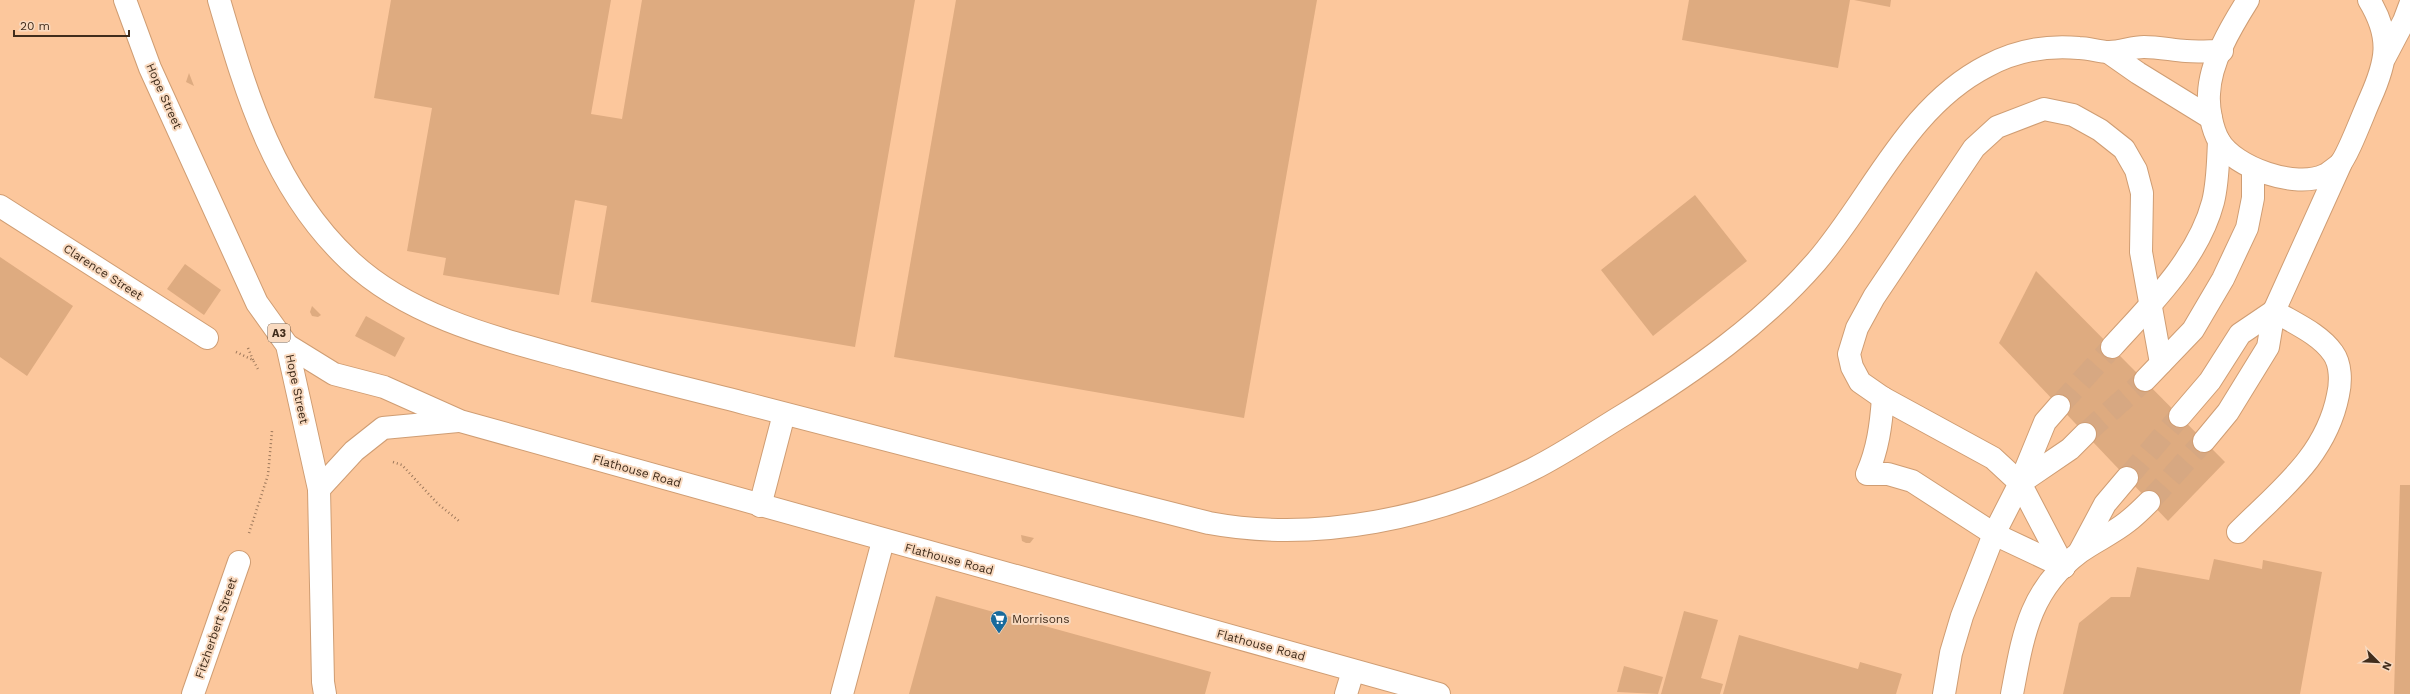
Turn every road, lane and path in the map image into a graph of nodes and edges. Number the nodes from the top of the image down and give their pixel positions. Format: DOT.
graph roads {
  1 [pos="125,0"];
  2 [pos="219,0"];
  3 [pos="2369,0"];
  4 [pos="2410,5"];
  5 [pos="2239,6"];
  6 [pos="2222,51"];
  7 [pos="2108,52"];
  8 [pos="2385,57"];
  9 [pos="2211,118"];
  10 [pos="2219,141"];
  11 [pos="2341,163"];
  12 [pos="2253,169"];
  13 [pos="0,206"];
  14 [pos="2150,305"];
  15 [pos="2274,311"];
  16 [pos="207,338"];
  17 [pos="287,345"];
  18 [pos="2112,347"];
  19 [pos="2161,363"];
  20 [pos="260,374"];
  21 [pos="2145,380"];
  22 [pos="1883,398"];
  23 [pos="2059,406"];
  24 [pos="784,414"];
  25 [pos="2180,416"];
  26 [pos="460,421"];
  27 [pos="273,424"];
  28 [pos="2085,434"];
  29 [pos="2204,441"];
  30 [pos="391,461"];
  31 [pos="2127,478"];
  32 [pos="2020,483"];
  33 [pos="318,489"];
  34 [pos="2150,502"];
  35 [pos="760,506"];
  36 [pos="459,521"];
  37 [pos="2238,532"];
  38 [pos="1994,534"];
  39 [pos="883,541"];
  40 [pos="2079,552"];
  41 [pos="239,562"];
  42 [pos="2064,567"];
  43 [pos="1353,671"];
  44 [pos="193,694"];
  45 [pos="325,694"];
  46 [pos="842,694"];
  47 [pos="1346,694"];
  48 [pos="1439,694"];
  49 [pos="1944,694"];
  50 [pos="2012,694"];
  1 -- 17 [label="street, Hope Street / A3"];
  2 -- 24 [label="street"];
  3 -- 8 [label="street"];
  4 -- 8 [label="street"];
  5 -- 6 [label="street"];
  6 -- 7 [label="street"];
  6 -- 9 [label="street"];
  7 -- 9 [label="street"];
  7 -- 24 [label="street"];
  8 -- 11 [label="street"];
  9 -- 10 [label="street"];
  10 -- 12 [label="street"];
  10 -- 14 [label="street"];
  11 -- 12 [label="street"];
  11 -- 15 [label="street"];
  12 -- 19 [label="street"];
  13 -- 16 [label="street, Clarence Street"];
  14 -- 18 [label="street"];
  14 -- 19 [label="street"];
  14 -- 22 [label="street"];
  15 -- 25 [label="street"];
  15 -- 29 [label="street"];
  15 -- 37 [label="street"];
  16 -- 20 [label="path"];
  17 -- 26 [label="street"];
  17 -- 33 [label="street, Hope Street / A3"];
  19 -- 21 [label="street"];
  22 -- 32 [label="street"];
  22 -- 38 [label="street"];
  23 -- 32 [label="street"];
  24 -- 35 [label="street"];
  26 -- 33 [label="street"];
  26 -- 35 [label="street, Flathouse Road"];
  27 -- 41 [label="path"];
  28 -- 32 [label="street"];
  30 -- 36 [label="path"];
  31 -- 40 [label="street"];
  32 -- 38 [label="street"];
  32 -- 42 [label="street"];
  33 -- 45 [label="street, Hope Street / A3"];
  34 -- 40 [label="street"];
  35 -- 39 [label="street, Flathouse Road"];
  38 -- 42 [label="street"];
  38 -- 49 [label="street"];
  39 -- 43 [label="street, Flathouse Road"];
  39 -- 46 [label="street"];
  40 -- 42 [label="street"];
  41 -- 44 [label="street, Fitzherbert Street"];
  42 -- 50 [label="street"];
  43 -- 47 [label="street"];
  43 -- 48 [label="street, Flathouse Road"];
}
